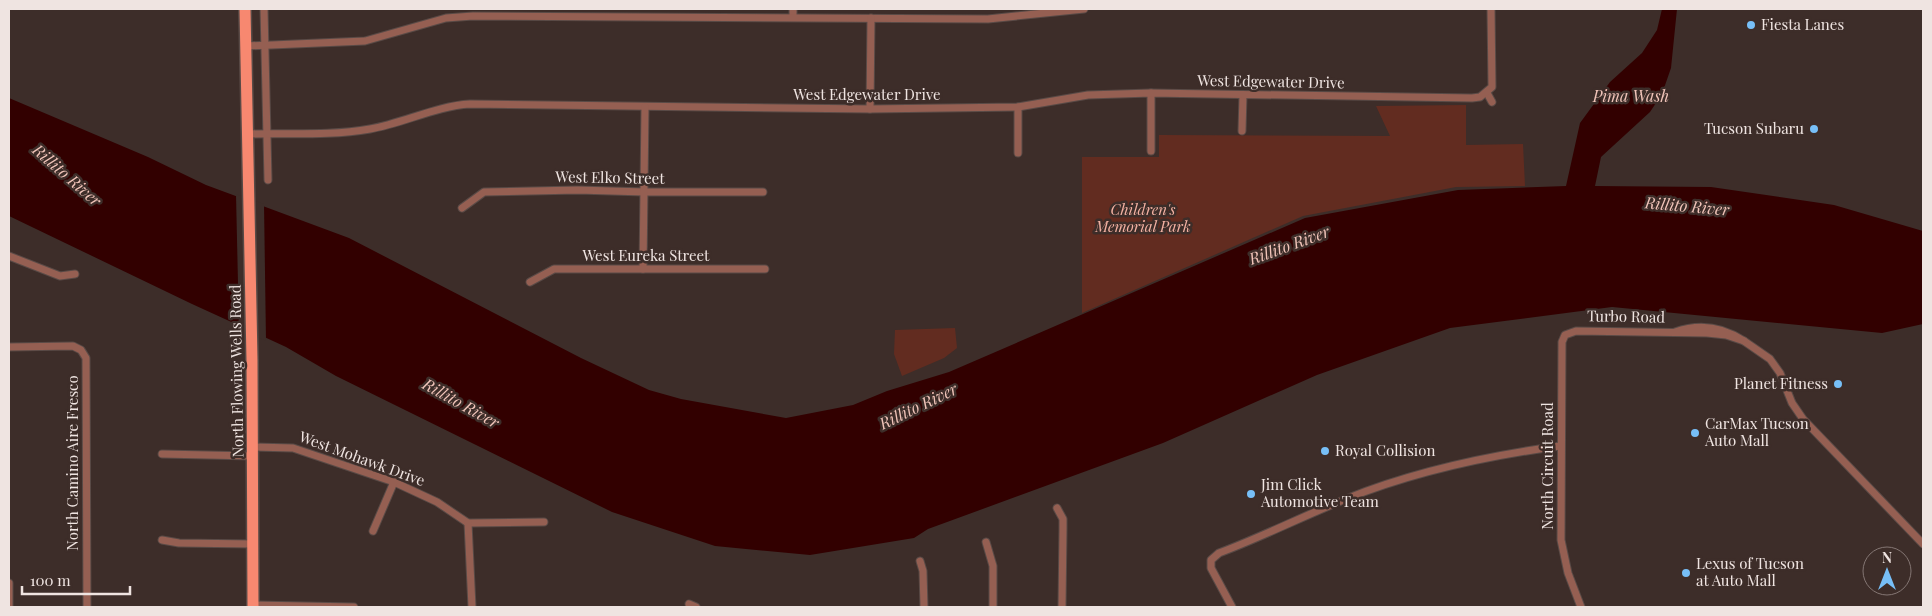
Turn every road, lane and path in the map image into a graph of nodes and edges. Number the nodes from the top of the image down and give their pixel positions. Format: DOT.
graph roads {
  1 [pos="245,9"];
  2 [pos="264,9"];
  3 [pos="793,9"];
  4 [pos="1084,9"];
  5 [pos="1491,9"];
  6 [pos="793,17"];
  7 [pos="870,18"];
  8 [pos="265,45"];
  9 [pos="246,46"];
  10 [pos="1151,93"];
  11 [pos="1487,93"];
  12 [pos="1243,95"];
  13 [pos="1492,102"];
  14 [pos="645,107"];
  15 [pos="1018,107"];
  16 [pos="870,109"];
  17 [pos="1242,131"];
  18 [pos="248,134"];
  19 [pos="267,134"];
  20 [pos="1151,152"];
  21 [pos="1018,153"];
  22 [pos="268,180"];
  23 [pos="645,192"];
  24 [pos="763,192"];
  25 [pos="462,208"];
  26 [pos="9,256"];
  27 [pos="765,269"];
  28 [pos="643,270"];
  29 [pos="76,274"];
  30 [pos="530,282"];
  31 [pos="1576,331"];
  32 [pos="9,347"];
  33 [pos="1560,446"];
  34 [pos="253,452"];
  35 [pos="162,454"];
  36 [pos="394,482"];
  37 [pos="1057,508"];
  38 [pos="544,522"];
  39 [pos="468,523"];
  40 [pos="374,531"];
  41 [pos="162,540"];
  42 [pos="986,542"];
  43 [pos="253,544"];
  44 [pos="1923,544"];
  45 [pos="920,561"];
  46 [pos="9,583"];
  47 [pos="253,606"];
  48 [pos="9,607"];
  49 [pos="87,607"];
  50 [pos="354,607"];
  51 [pos="472,607"];
  52 [pos="924,607"];
  53 [pos="993,607"];
  54 [pos="1062,607"];
  55 [pos="1232,607"];
  56 [pos="1581,607"];
  1 -- 9 [label="main road, North Flowing Wells Road"];
  2 -- 8 [label="street"];
  3 -- 6 [label="street"];
  4 -- 7 [label="street"];
  5 -- 11 [label="street"];
  6 -- 7 [label="street"];
  6 -- 8 [label="street"];
  7 -- 16 [label="street"];
  8 -- 9 [label="street"];
  8 -- 19 [label="street"];
  9 -- 18 [label="main road, North Flowing Wells Road"];
  10 -- 12 [label="street, West Edgewater Drive"];
  10 -- 15 [label="street, West Edgewater Drive"];
  10 -- 20 [label="street"];
  11 -- 12 [label="street, West Edgewater Drive"];
  11 -- 13 [label="street"];
  12 -- 17 [label="street"];
  14 -- 16 [label="street, West Edgewater Drive"];
  14 -- 19 [label="street, West Edgewater Drive"];
  14 -- 23 [label="street"];
  15 -- 16 [label="street, West Edgewater Drive"];
  15 -- 21 [label="street"];
  18 -- 19 [label="street, West Edgewater Drive"];
  18 -- 34 [label="main road, North Flowing Wells Road"];
  19 -- 22 [label="street"];
  23 -- 24 [label="street, West Elko Street"];
  23 -- 25 [label="street, West Elko Street"];
  23 -- 28 [label="street"];
  26 -- 29 [label="street"];
  27 -- 28 [label="street, West Eureka Street"];
  28 -- 30 [label="street, West Eureka Street"];
  31 -- 33 [label="street, North Circuit Road"];
  31 -- 44 [label="street, Turbo Road"];
  32 -- 49 [label="street, North Camino Aire Fresco"];
  33 -- 55 [label="street"];
  33 -- 56 [label="street, North Circuit Road"];
  34 -- 35 [label="street, West Mohawk Drive"];
  34 -- 36 [label="street, West Mohawk Drive"];
  34 -- 43 [label="main road, North Flowing Wells Road"];
  36 -- 39 [label="street, West Mohawk Drive"];
  36 -- 40 [label="street"];
  37 -- 54 [label="street"];
  38 -- 39 [label="street"];
  39 -- 51 [label="street"];
  41 -- 43 [label="street"];
  42 -- 53 [label="street"];
  43 -- 47 [label="main road, North Flowing Wells Road"];
  45 -- 52 [label="street"];
  46 -- 48 [label="street"];
  47 -- 50 [label="street"];
}
